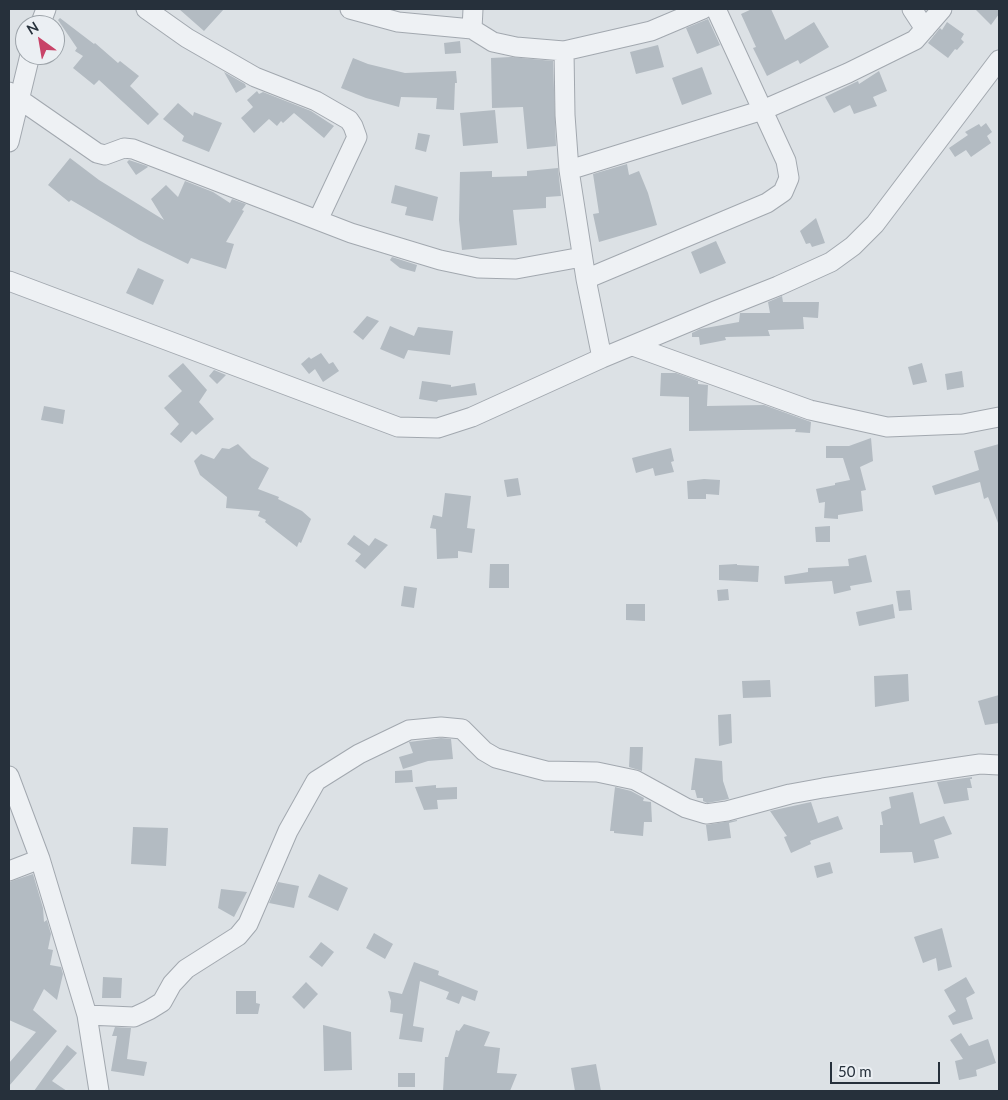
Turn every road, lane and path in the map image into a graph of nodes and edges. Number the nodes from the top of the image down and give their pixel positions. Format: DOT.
graph roads {
  1 [pos="146,9"];
  2 [pos="350,9"];
  3 [pos="473,9"];
  4 [pos="703,9"];
  5 [pos="716,9"];
  6 [pos="912,9"];
  7 [pos="942,9"];
  8 [pos="472,29"];
  9 [pos="925,29"];
  10 [pos="564,51"];
  11 [pos="999,60"];
  12 [pos="26,65"];
  13 [pos="14,95"];
  14 [pos="763,110"];
  15 [pos="9,142"];
  16 [pos="569,170"];
  17 [pos="318,220"];
  18 [pos="582,257"];
  19 [pos="586,279"];
  20 [pos="9,280"];
  21 [pos="633,346"];
  22 [pos="602,358"];
  23 [pos="999,417"];
  24 [pos="999,765"];
  25 [pos="9,776"];
  26 [pos="40,858"];
  27 [pos="9,871"];
  28 [pos="87,1015"];
  29 [pos="99,1091"];
  1 -- 17 [label="street"];
  2 -- 8 [label="street"];
  3 -- 8 [label="street"];
  4 -- 10 [label="street"];
  5 -- 14 [label="street"];
  6 -- 9 [label="street"];
  7 -- 9 [label="street"];
  8 -- 10 [label="street"];
  9 -- 14 [label="street"];
  10 -- 16 [label="street"];
  11 -- 21 [label="street"];
  12 -- 13 [label="street"];
  13 -- 15 [label="street"];
  13 -- 17 [label="street"];
  14 -- 16 [label="street"];
  14 -- 19 [label="street"];
  16 -- 18 [label="street"];
  17 -- 18 [label="street"];
  18 -- 19 [label="street"];
  19 -- 22 [label="street"];
  20 -- 22 [label="street"];
  21 -- 22 [label="street"];
  21 -- 23 [label="street"];
  24 -- 28 [label="street"];
  25 -- 26 [label="street"];
  26 -- 27 [label="street"];
  26 -- 28 [label="street"];
  28 -- 29 [label="street"];
}
